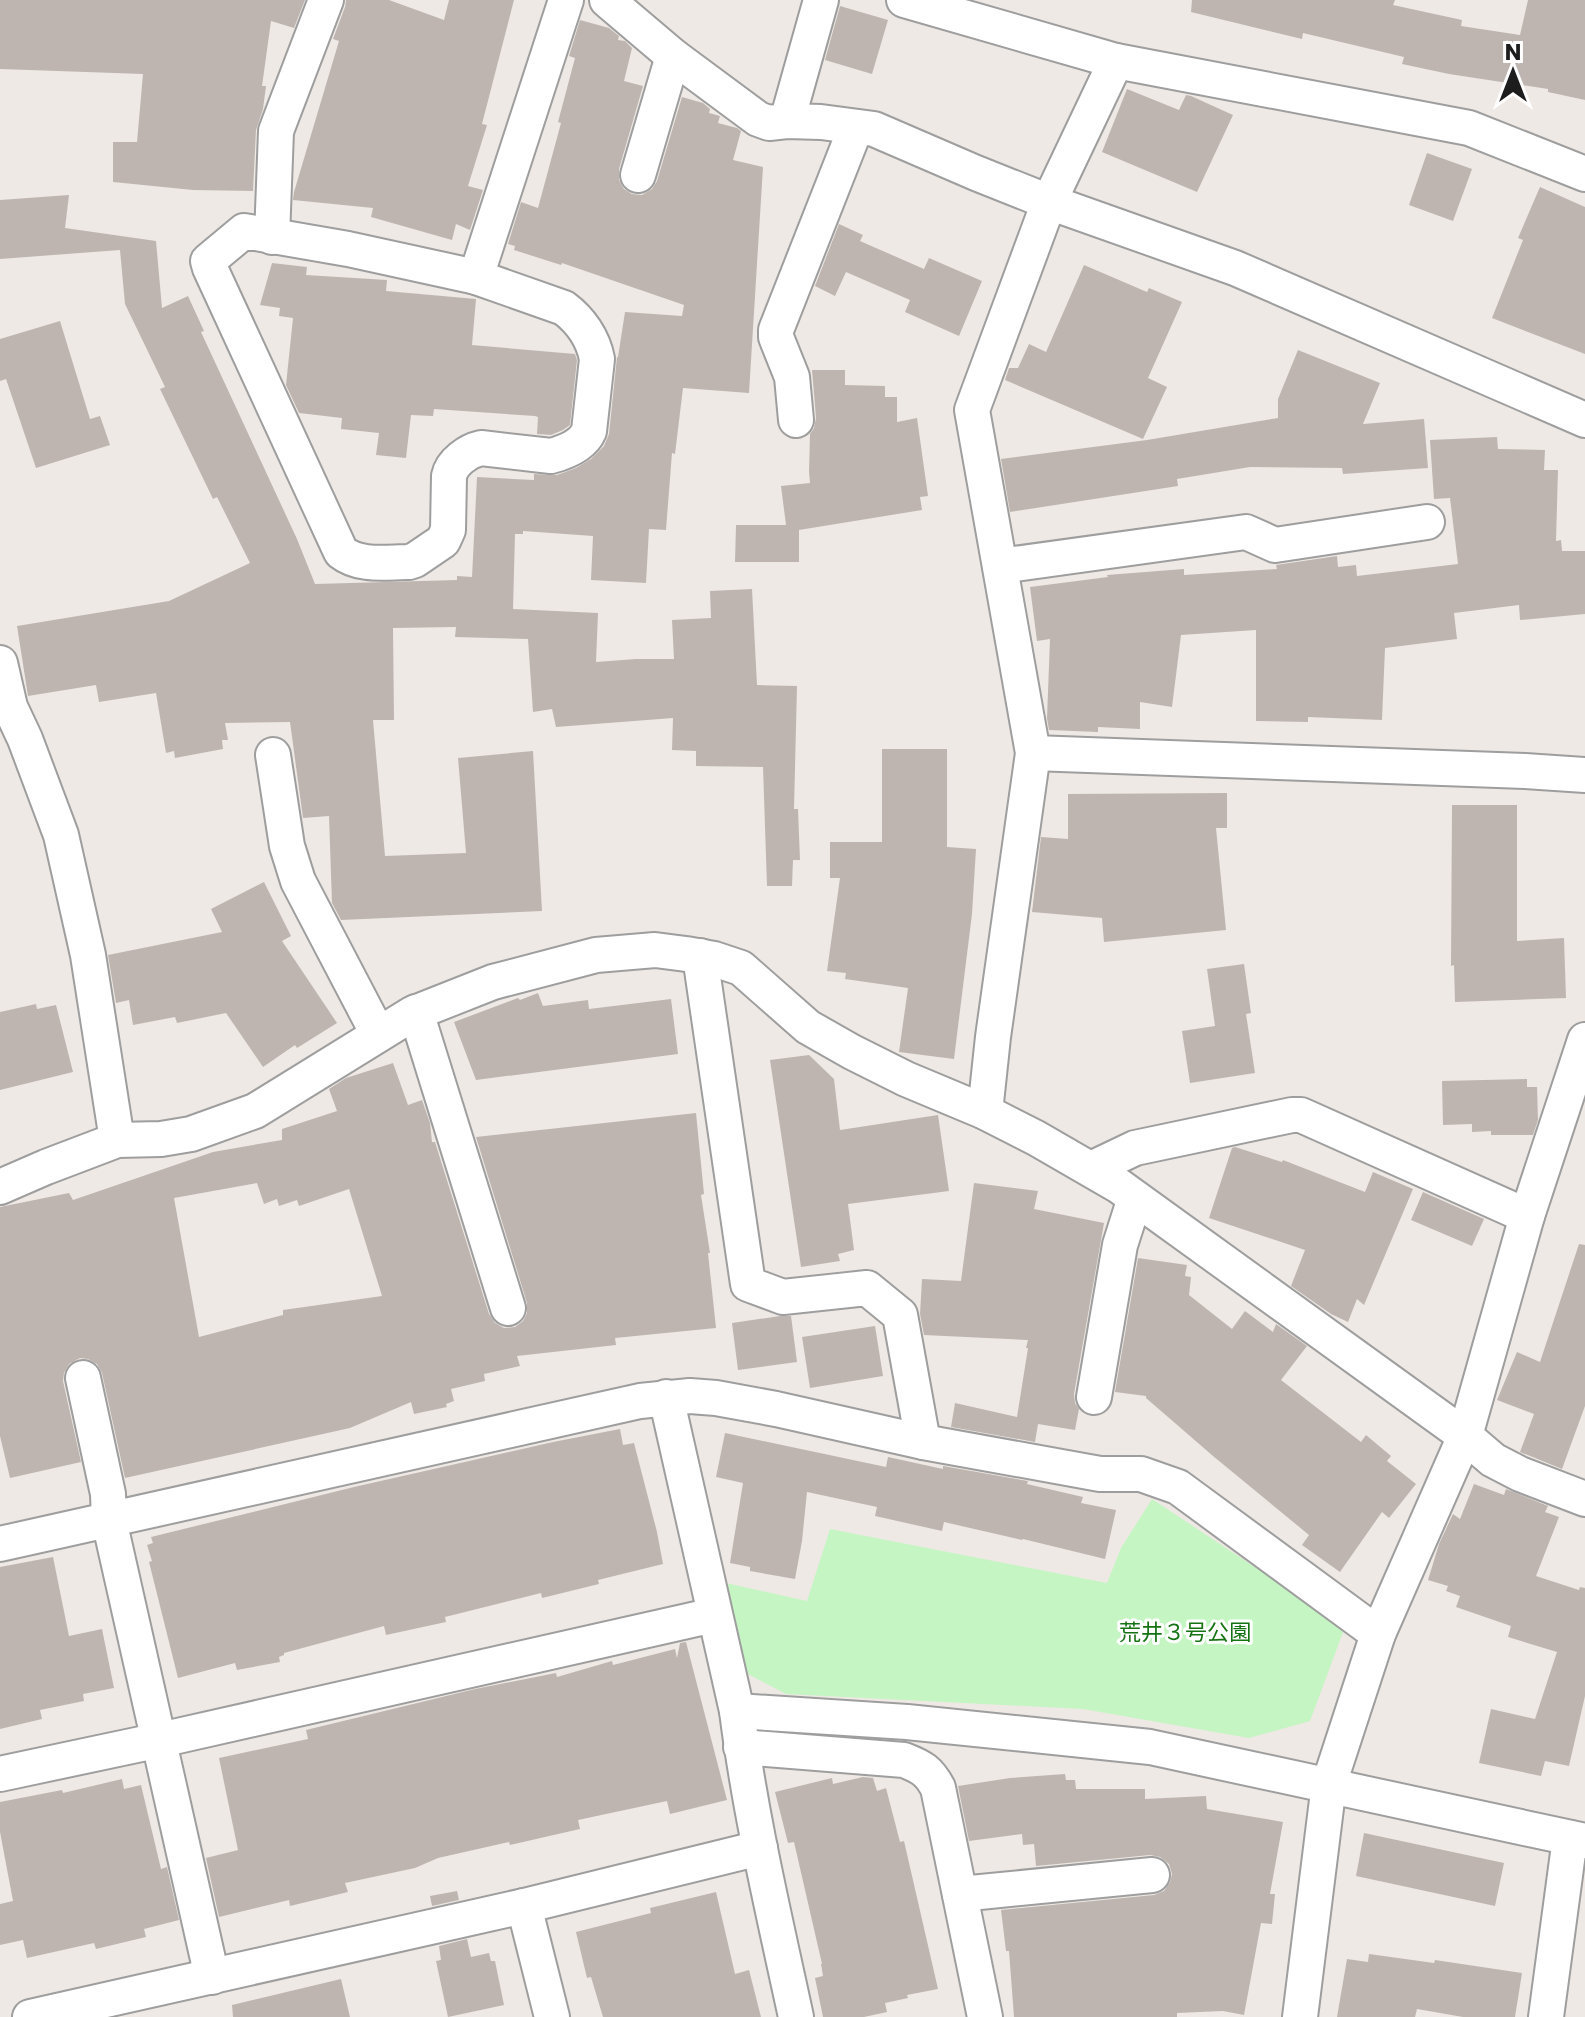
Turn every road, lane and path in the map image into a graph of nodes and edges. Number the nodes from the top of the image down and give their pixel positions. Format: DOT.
graph roads {
  1 [pos="326,0"];
  2 [pos="566,0"];
  3 [pos="607,0"];
  4 [pos="821,0"];
  5 [pos="904,0"];
  6 [pos="673,56"];
  7 [pos="1116,61"];
  8 [pos="787,121"];
  9 [pos="856,127"];
  10 [pos="1585,174"];
  11 [pos="638,175"];
  12 [pos="1049,202"];
  13 [pos="272,237"];
  14 [pos="476,277"];
  15 [pos="796,420"];
  16 [pos="1585,420"];
  17 [pos="1427,522"];
  18 [pos="1000,566"];
  19 [pos="0,663"];
  20 [pos="1033,753"];
  21 [pos="273,755"];
  22 [pos="1585,775"];
  23 [pos="700,956"];
  24 [pos="416,1012"];
  25 [pos="378,1034"];
  26 [pos="1585,1040"];
  27 [pos="985,1112"];
  28 [pos="117,1140"];
  29 [pos="1091,1169"];
  30 [pos="0,1187"];
  31 [pos="1135,1198"];
  32 [pos="1527,1216"];
  33 [pos="508,1308"];
  34 [pos="83,1378"];
  35 [pos="666,1397"];
  36 [pos="1094,1397"];
  37 [pos="1465,1436"];
  38 [pos="923,1442"];
  39 [pos="1585,1499"];
  40 [pos="109,1520"];
  41 [pos="0,1544"];
  42 [pos="714,1615"];
  43 [pos="1378,1634"];
  44 [pos="737,1711"];
  45 [pos="160,1740"];
  46 [pos="741,1747"];
  47 [pos="0,1774"];
  48 [pos="1329,1784"];
  49 [pos="1577,1840"];
  50 [pos="760,1848"];
  51 [pos="1152,1875"];
  52 [pos="960,1894"];
  53 [pos="524,1906"];
  54 [pos="212,1977"];
  55 [pos="30,2017"];
  56 [pos="552,2017"];
  57 [pos="796,2017"];
  58 [pos="985,2017"];
  59 [pos="1300,2017"];
  60 [pos="1546,2017"];
  1 -- 13 [label="street"];
  2 -- 14 [label="street"];
  3 -- 6 [label="street"];
  4 -- 8 [label="street"];
  5 -- 7 [label="street"];
  6 -- 8 [label="street"];
  6 -- 11 [label="street"];
  7 -- 10 [label="street"];
  7 -- 12 [label="street"];
  8 -- 9 [label="street"];
  9 -- 12 [label="street"];
  9 -- 15 [label="street"];
  12 -- 16 [label="street"];
  12 -- 18 [label="street"];
  13 -- 14 [label="street"];
  13 -- 14 [label="street"];
  17 -- 18 [label="street"];
  18 -- 20 [label="street"];
  19 -- 28 [label="street"];
  20 -- 22 [label="street"];
  20 -- 27 [label="street"];
  21 -- 25 [label="street"];
  23 -- 24 [label="street"];
  23 -- 27 [label="street"];
  23 -- 38 [label="street"];
  24 -- 25 [label="street"];
  24 -- 33 [label="street"];
  25 -- 28 [label="street"];
  26 -- 32 [label="street"];
  27 -- 29 [label="street"];
  28 -- 30 [label="street"];
  29 -- 31 [label="street"];
  29 -- 32 [label="street"];
  31 -- 36 [label="street"];
  31 -- 37 [label="street"];
  32 -- 37 [label="street"];
  34 -- 40 [label="street"];
  35 -- 38 [label="street"];
  35 -- 40 [label="street"];
  35 -- 42 [label="street"];
  37 -- 39 [label="street"];
  37 -- 43 [label="street"];
  38 -- 43 [label="street"];
  40 -- 41 [label="street"];
  40 -- 45 [label="street"];
  42 -- 44 [label="street"];
  42 -- 45 [label="street"];
  43 -- 48 [label="street"];
  44 -- 46 [label="street"];
  44 -- 48 [label="street"];
  45 -- 47 [label="street"];
  45 -- 54 [label="street"];
  46 -- 50 [label="street"];
  46 -- 52 [label="street"];
  48 -- 49 [label="street"];
  48 -- 59 [label="street"];
  49 -- 60 [label="street"];
  50 -- 53 [label="street"];
  50 -- 57 [label="street"];
  51 -- 52 [label="street"];
  52 -- 58 [label="street"];
  53 -- 54 [label="street"];
  53 -- 56 [label="street"];
  54 -- 55 [label="street"];
}
